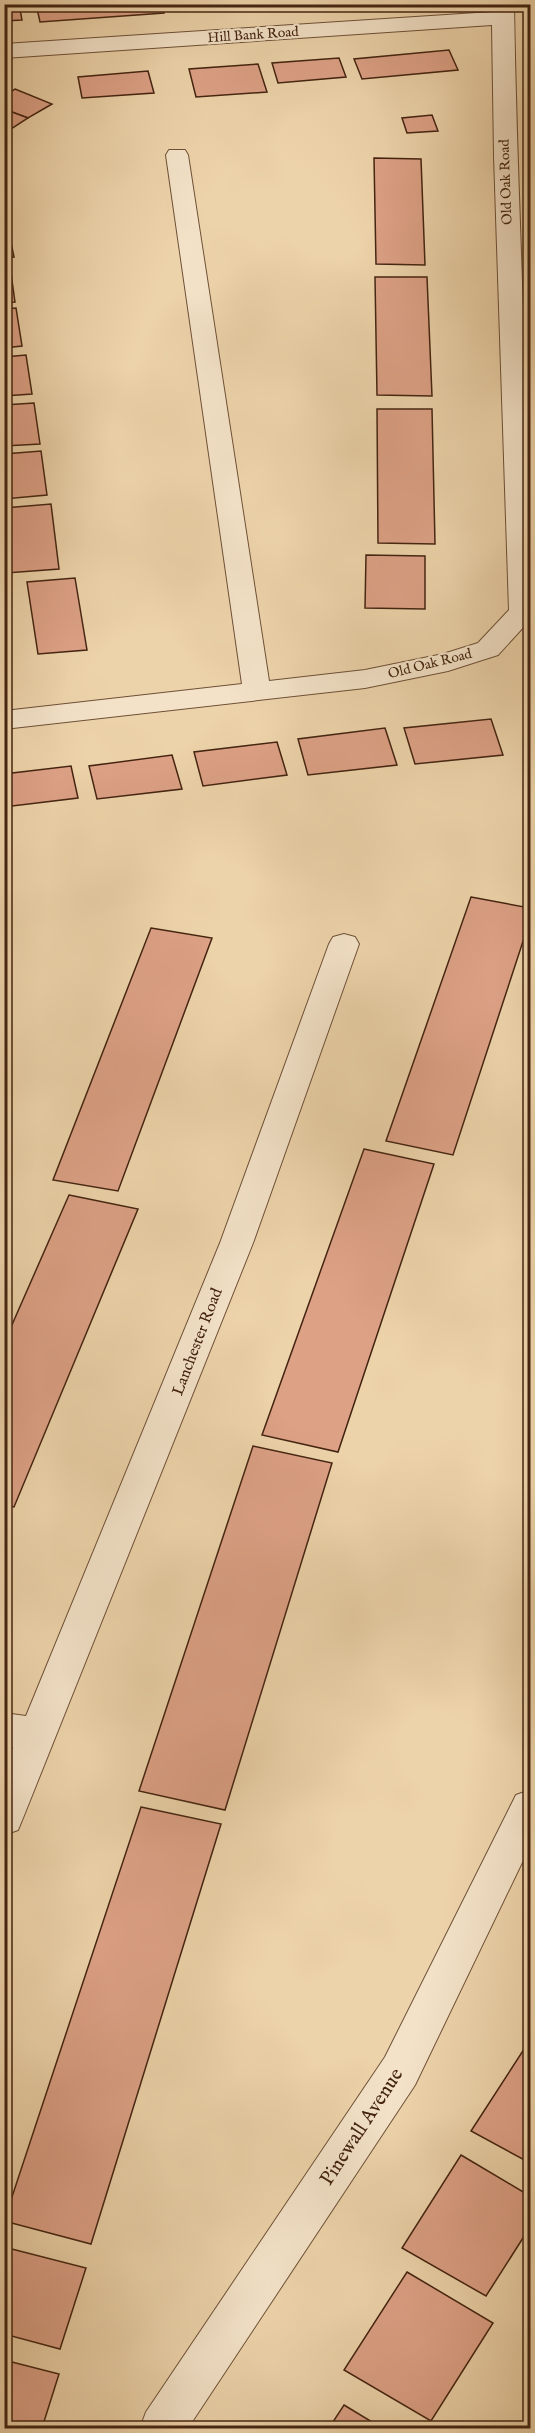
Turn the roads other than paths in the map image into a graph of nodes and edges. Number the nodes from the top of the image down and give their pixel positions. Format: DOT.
graph roads {
  1 [pos="502,11"];
  2 [pos="4,51"];
  3 [pos="177,154"];
  4 [pos="256,691"];
  5 [pos="4,720"];
  6 [pos="344,944"];
  7 [pos="21,1732"];
  8 [pos="531,1807"];
  9 [pos="4,1818"];
  10 [pos="162,2428"];
  1 -- 2 [label="street, Hill Bank Road"];
  1 -- 4 [label="street, Old Oak Road"];
  3 -- 4 [label="street"];
  4 -- 5 [label="street, Old Oak Road"];
  6 -- 7 [label="street, Lanchester Road"];
  7 -- 9 [label="street, Lanchester Road"];
  8 -- 10 [label="street, Pinewall Avenue"];
}
